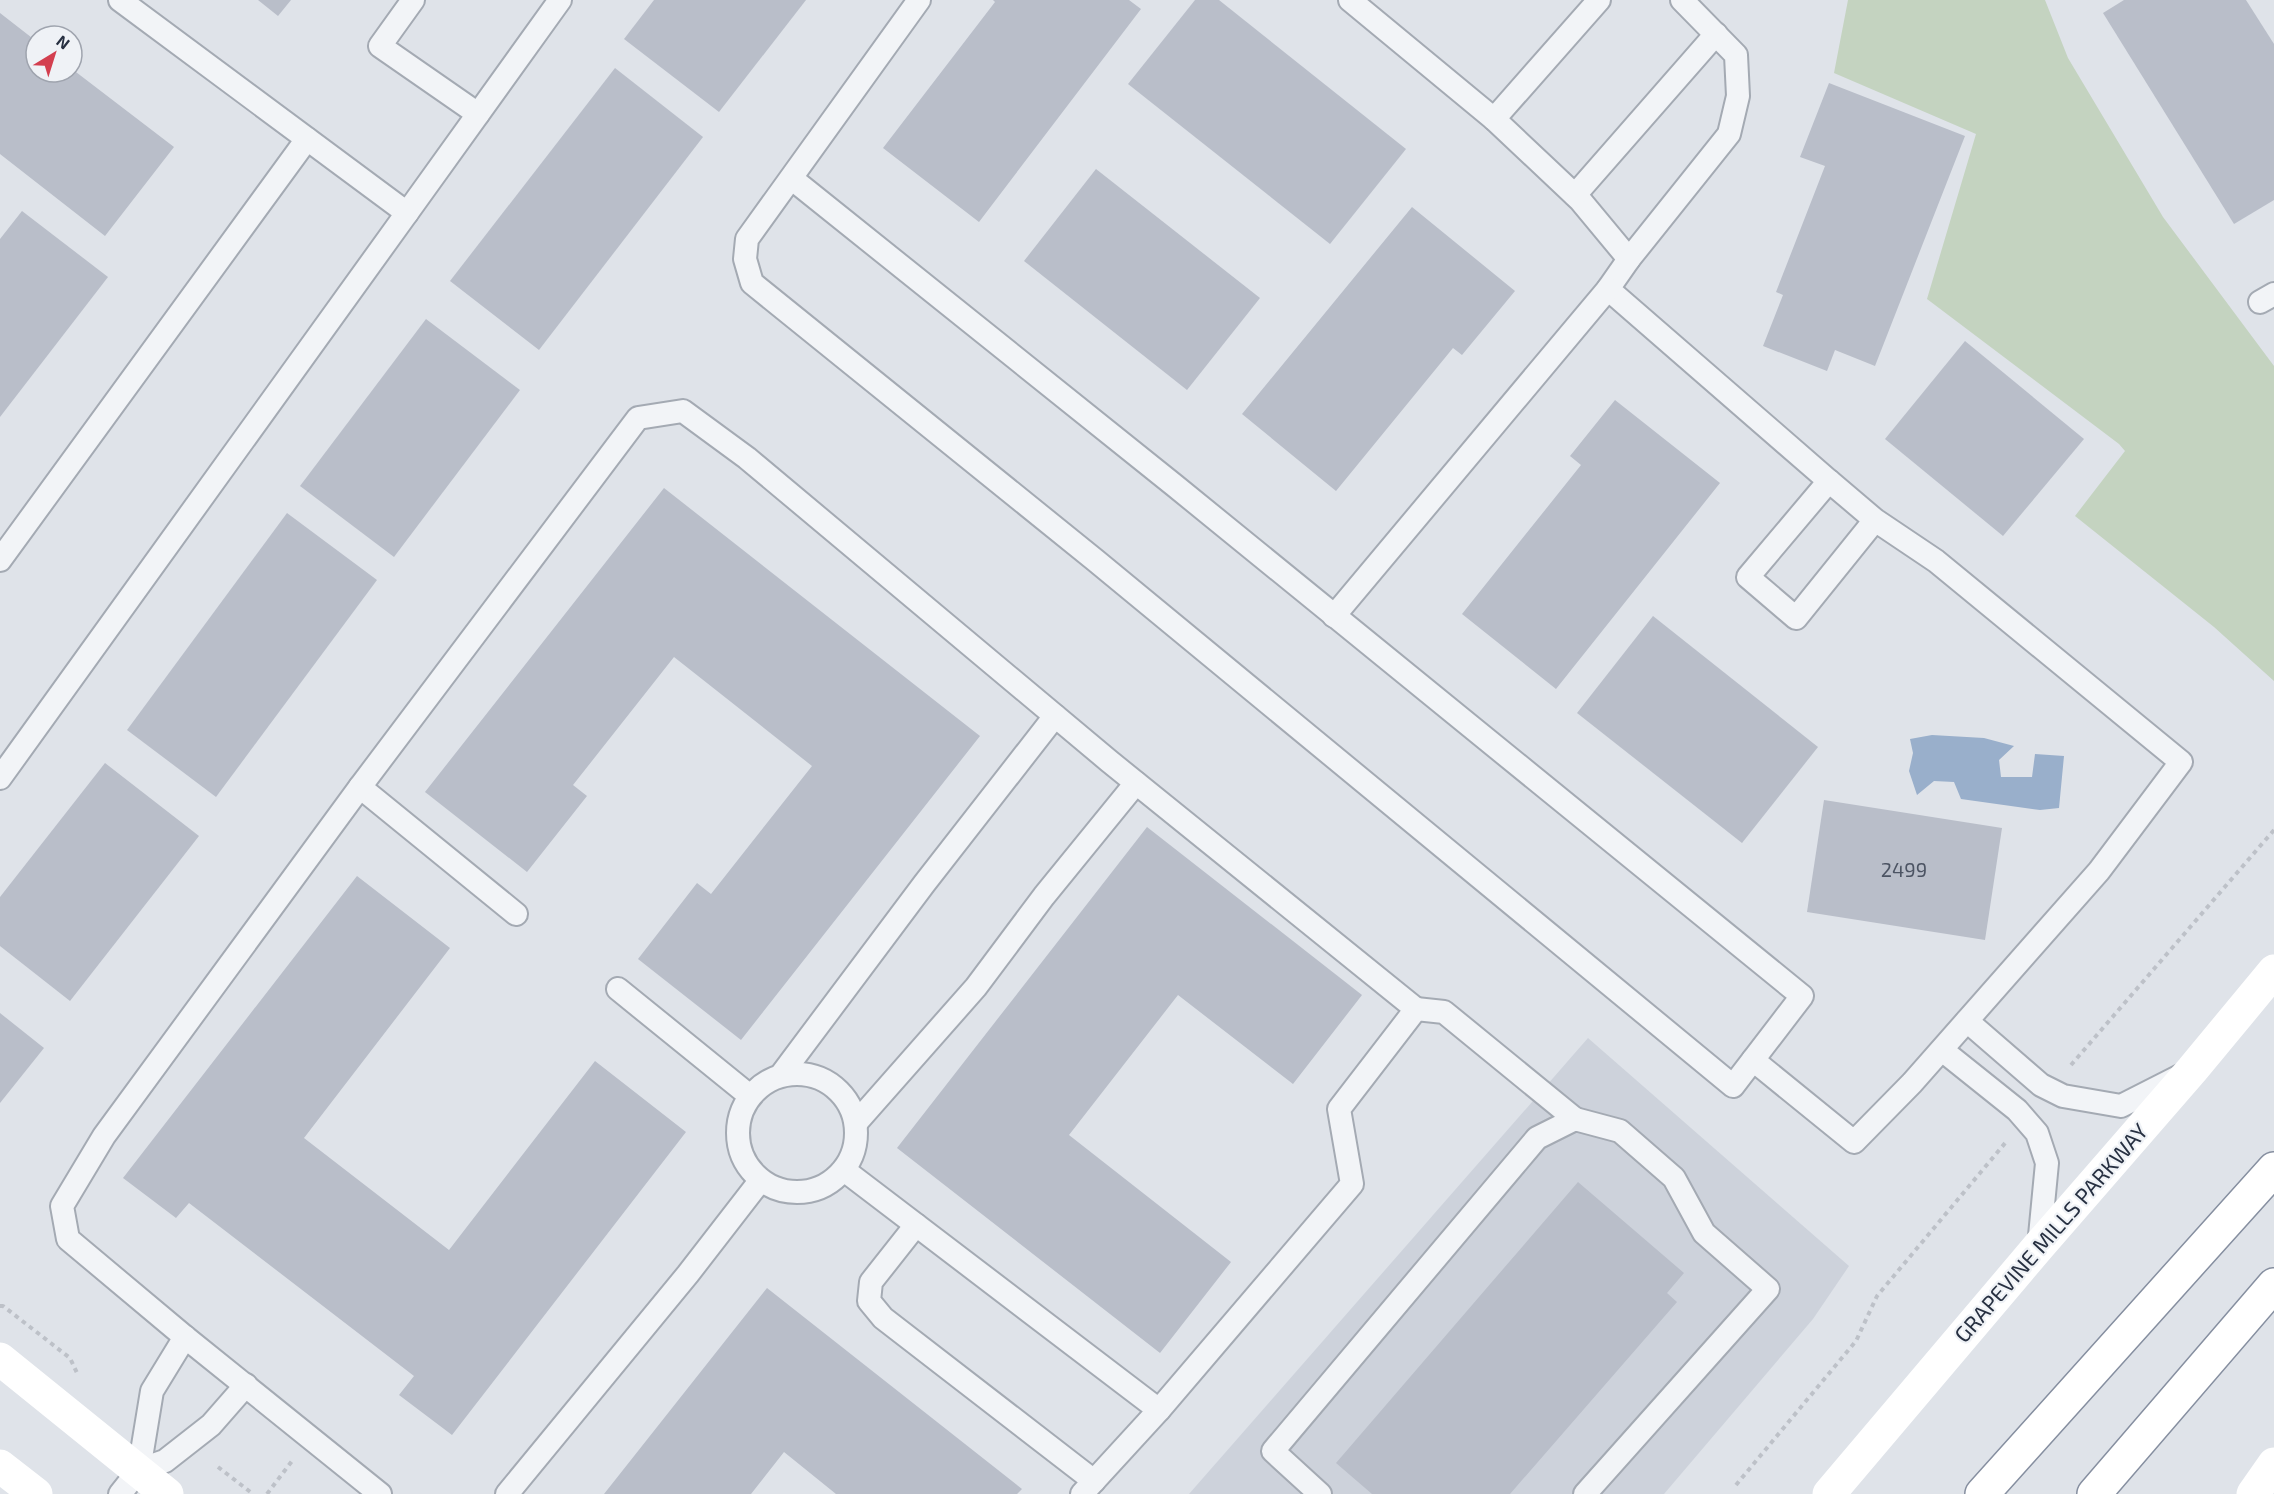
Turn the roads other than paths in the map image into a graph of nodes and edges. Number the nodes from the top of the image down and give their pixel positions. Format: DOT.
graph roads {
  1 [pos="120,0"];
  2 [pos="413,0"];
  3 [pos="560,0"];
  4 [pos="919,0"];
  5 [pos="1350,0"];
  6 [pos="1599,0"];
  7 [pos="1682,0"];
  8 [pos="1716,34"];
  9 [pos="478,114"];
  10 [pos="1494,119"];
  11 [pos="306,139"];
  12 [pos="791,178"];
  13 [pos="1575,195"];
  14 [pos="407,213"];
  15 [pos="1629,260"];
  16 [pos="1608,289"];
  17 [pos="1829,481"];
  18 [pos="1875,520"];
  19 [pos="0,560"];
  20 [pos="1334,616"];
  21 [pos="1055,716"];
  22 [pos="0,778"];
  23 [pos="1136,783"];
  24 [pos="360,787"];
  25 [pos="516,914"];
  26 [pos="2274,971"];
  27 [pos="618,989"];
  28 [pos="1416,1009"];
  29 [pos="1967,1021"];
  30 [pos="1942,1050"];
  31 [pos="1753,1060"];
  32 [pos="2192,1070"];
  33 [pos="781,1075"];
  34 [pos="750,1096"];
  35 [pos="1575,1119"];
  36 [pos="855,1123"];
  37 [pos="2274,1169"];
  38 [pos="844,1170"];
  39 [pos="760,1181"];
  40 [pos="916,1225"];
  41 [pos="2039,1246"];
  42 [pos="2274,1285"];
  43 [pos="185,1337"];
  44 [pos="0,1359"];
  45 [pos="246,1385"];
  46 [pos="1159,1410"];
  47 [pos="2274,1464"];
  48 [pos="0,1466"];
  49 [pos="129,1482"];
  50 [pos="1088,1488"];
  51 [pos="1593,1491"];
  52 [pos="36,1494"];
  53 [pos="167,1494"];
  54 [pos="380,1494"];
  55 [pos="507,1494"];
  56 [pos="1320,1494"];
  57 [pos="1829,1494"];
  58 [pos="1982,1494"];
  59 [pos="2094,1494"];
  60 [pos="2253,1494"];
  1 -- 11 [label="lane"];
  2 -- 9 [label="lane"];
  3 -- 9 [label="lane"];
  4 -- 12 [label="lane"];
  5 -- 10 [label="lane"];
  6 -- 10 [label="lane"];
  7 -- 8 [label="lane"];
  8 -- 13 [label="lane"];
  8 -- 15 [label="lane"];
  9 -- 14 [label="lane"];
  10 -- 13 [label="lane"];
  11 -- 14 [label="lane"];
  11 -- 19 [label="lane"];
  12 -- 20 [label="lane"];
  12 -- 31 [label="lane"];
  13 -- 15 [label="lane"];
  14 -- 22 [label="lane"];
  15 -- 16 [label="lane"];
  16 -- 17 [label="lane"];
  16 -- 20 [label="lane"];
  17 -- 18 [label="lane"];
  17 -- 18 [label="lane"];
  18 -- 29 [label="lane"];
  20 -- 31 [label="lane"];
  21 -- 23 [label="lane"];
  21 -- 24 [label="lane"];
  21 -- 33 [label="lane"];
  23 -- 28 [label="lane"];
  23 -- 36 [label="lane"];
  24 -- 25 [label="lane"];
  24 -- 43 [label="lane"];
  26 -- 32 [label="main road, GRAPEVINE MILLS PARKWAY"];
  27 -- 34 [label="lane"];
  28 -- 35 [label="lane"];
  28 -- 46 [label="lane"];
  29 -- 30 [label="lane"];
  29 -- 32 [label="lane"];
  30 -- 31 [label="lane"];
  30 -- 41 [label="lane"];
  32 -- 41 [label="main road, GRAPEVINE MILLS PARKWAY"];
  33 -- 34 [label="lane"];
  33 -- 36 [label="lane"];
  34 -- 39 [label="lane"];
  35 -- 51 [label="lane"];
  35 -- 56 [label="lane"];
  36 -- 38 [label="lane"];
  37 -- 58 [label="main road"];
  38 -- 39 [label="lane"];
  38 -- 40 [label="lane"];
  39 -- 55 [label="lane"];
  40 -- 46 [label="lane"];
  40 -- 50 [label="lane"];
  41 -- 57 [label="main road, GRAPEVINE MILLS PARKWAY"];
  42 -- 59 [label="main road"];
  43 -- 45 [label="lane"];
  43 -- 49 [label="lane"];
  44 -- 49 [label="main road"];
  45 -- 49 [label="lane"];
  45 -- 54 [label="lane"];
  46 -- 50 [label="lane"];
  47 -- 60 [label="main road"];
  48 -- 52 [label="main road"];
  49 -- 53 [label="main road"];
}
